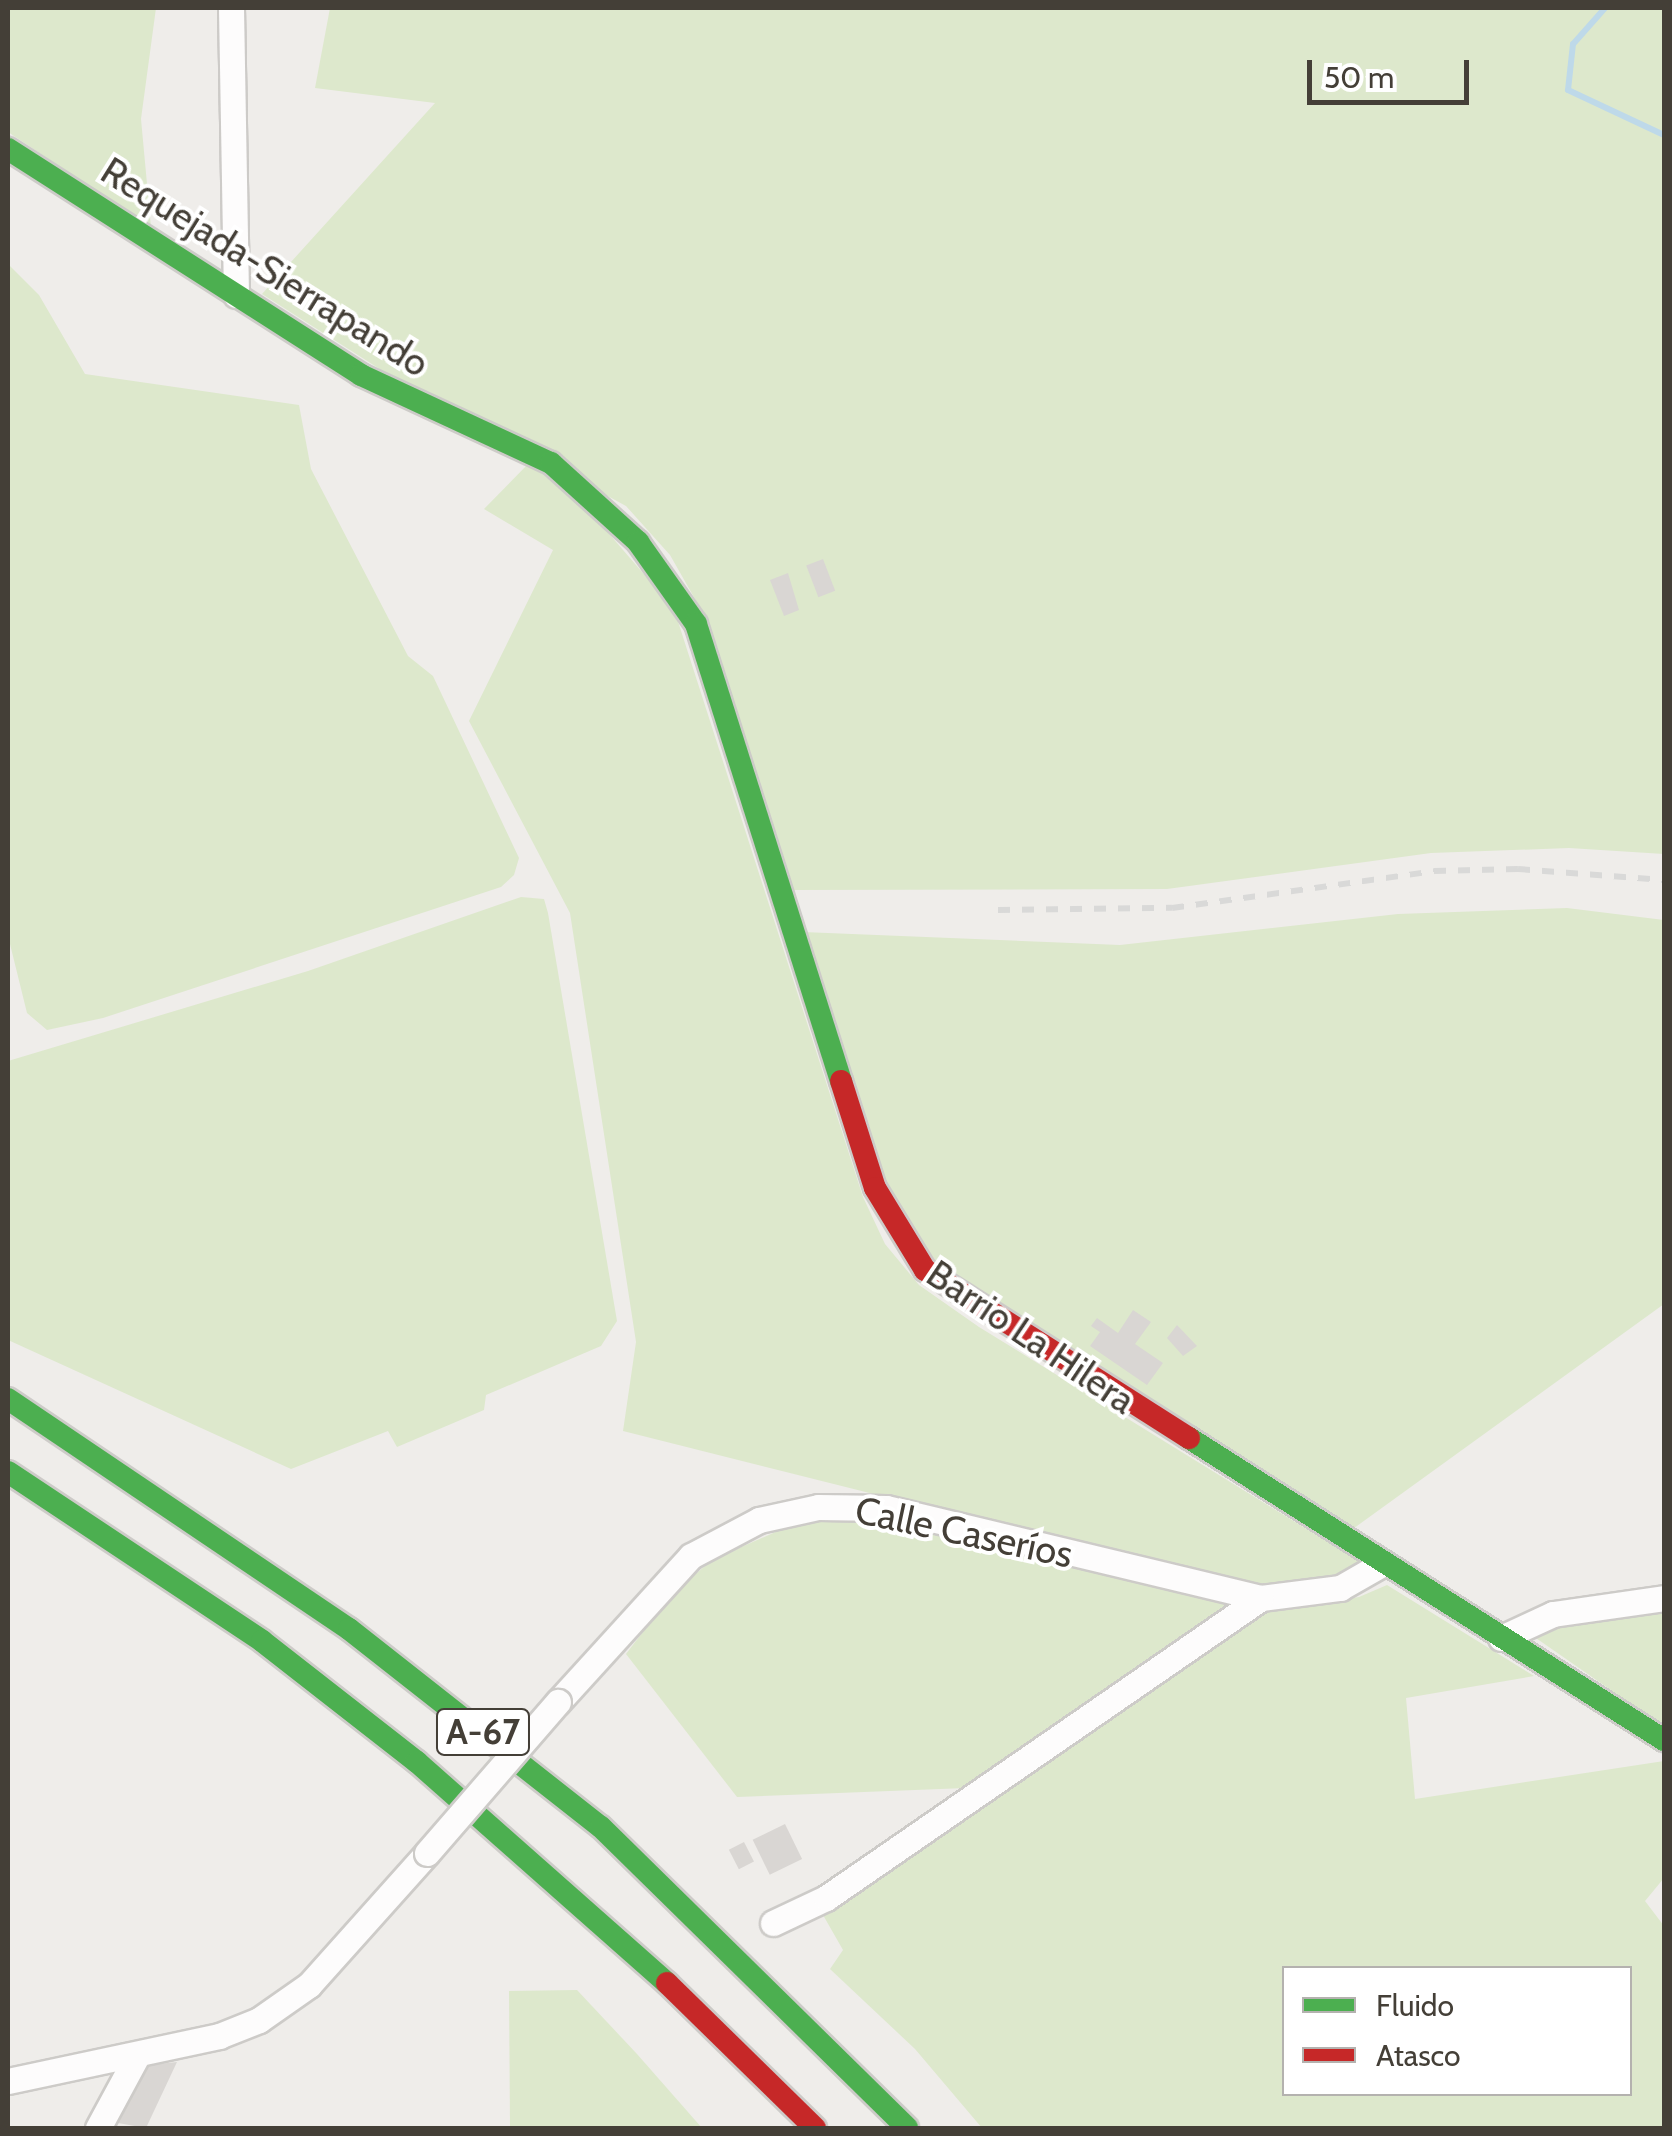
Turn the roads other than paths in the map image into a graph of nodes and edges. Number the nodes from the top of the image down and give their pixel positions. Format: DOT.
graph roads {
  1 [pos="231,8"];
  2 [pos="8,149"];
  3 [pos="236,294"];
  4 [pos="772,868"];
  5 [pos="8,1399"];
  6 [pos="8,1472"];
  7 [pos="1382,1564"];
  8 [pos="1261,1598"];
  9 [pos="1664,1598"];
  10 [pos="1500,1638"];
  11 [pos="1664,1740"];
  12 [pos="773,1923"];
  13 [pos="138,2054"];
  14 [pos="8,2081"];
  15 [pos="98,2128"];
  16 [pos="815,2128"];
  17 [pos="908,2128"];
  1 -- 3 [label="street"];
  2 -- 3 [label="main road, Requejada-Sierrapando"];
  3 -- 4 [label="main road, Requejada-Sierrapando"];
  4 -- 7 [label="main road, Barrio La Hilera"];
  5 -- 17 [label="main road, A-67"];
  6 -- 16 [label="main road, A-67"];
  7 -- 8 [label="street, Calle Caseríos"];
  7 -- 10 [label="main road, Barrio La Hilera"];
  8 -- 12 [label="street, Calle Caseríos"];
  8 -- 13 [label="street, Calle Caseríos, bridge"];
  9 -- 10 [label="street"];
  10 -- 11 [label="main road, Barrio La Hilera"];
  13 -- 14 [label="street"];
  13 -- 15 [label="street"];
}
